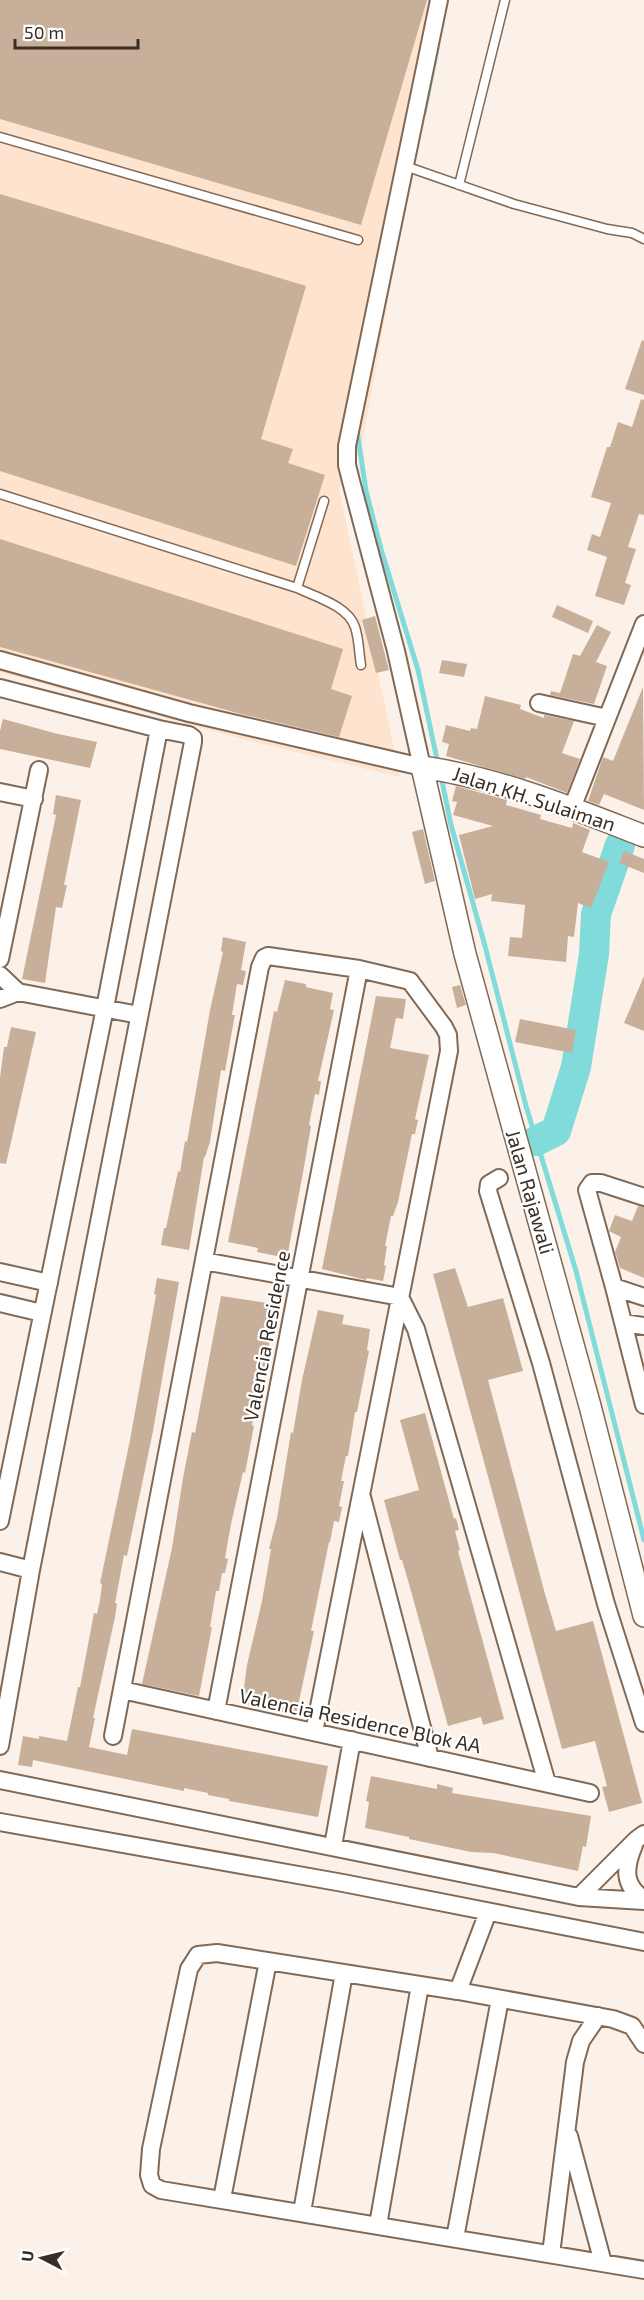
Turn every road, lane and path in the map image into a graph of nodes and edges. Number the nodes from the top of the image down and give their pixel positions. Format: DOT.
graph roads {
  1 [pos="440,0"];
  2 [pos="506,0"];
  3 [pos="0,137"];
  4 [pos="410,167"];
  5 [pos="459,185"];
  6 [pos="644,239"];
  7 [pos="358,240"];
  8 [pos="0,494"];
  9 [pos="324,501"];
  10 [pos="297,588"];
  11 [pos="644,624"];
  12 [pos="0,660"];
  13 [pos="361,665"];
  14 [pos="0,688"];
  15 [pos="539,703"];
  16 [pos="607,718"];
  17 [pos="159,729"];
  18 [pos="435,769"];
  19 [pos="39,770"];
  20 [pos="0,792"];
  21 [pos="34,799"];
  22 [pos="572,808"];
  23 [pos="644,836"];
  24 [pos="0,959"];
  25 [pos="358,969"];
  26 [pos="0,975"];
  27 [pos="18,992"];
  28 [pos="0,999"];
  29 [pos="105,1008"];
  30 [pos="139,1015"];
  31 [pos="499,1178"];
  32 [pos="644,1197"];
  33 [pos="204,1261"];
  34 [pos="0,1272"];
  35 [pos="299,1279"];
  36 [pos="49,1283"];
  37 [pos="614,1287"];
  38 [pos="400,1297"];
  39 [pos="644,1297"];
  40 [pos="0,1303"];
  41 [pos="42,1313"];
  42 [pos="623,1323"];
  43 [pos="644,1326"];
  44 [pos="644,1405"];
  45 [pos="361,1493"];
  46 [pos="0,1521"];
  47 [pos="0,1562"];
  48 [pos="31,1570"];
  49 [pos="644,1616"];
  50 [pos="122,1690"];
  51 [pos="216,1711"];
  52 [pos="644,1723"];
  53 [pos="314,1732"];
  54 [pos="113,1737"];
  55 [pos="352,1740"];
  56 [pos="0,1746"];
  57 [pos="430,1758"];
  58 [pos="0,1780"];
  59 [pos="546,1783"];
  60 [pos="590,1792"];
  61 [pos="0,1822"];
  62 [pos="640,1837"];
  63 [pos="333,1846"];
  64 [pos="579,1897"];
  65 [pos="644,1900"];
  66 [pos="488,1912"];
  67 [pos="644,1942"];
  68 [pos="268,1961"];
  69 [pos="344,1973"];
  70 [pos="420,1985"];
  71 [pos="458,1991"];
  72 [pos="500,1999"];
  73 [pos="598,2016"];
  74 [pos="644,2044"];
  75 [pos="567,2127"];
  76 [pos="222,2199"];
  77 [pos="302,2212"];
  78 [pos="378,2224"];
  79 [pos="455,2238"];
  80 [pos="551,2254"];
  81 [pos="603,2263"];
  82 [pos="644,2270"];
  1 -- 4 [label="street"];
  2 -- 5 [label="lane"];
  3 -- 7 [label="lane"];
  4 -- 5 [label="lane"];
  4 -- 18 [label="street"];
  5 -- 6 [label="lane"];
  8 -- 10 [label="lane"];
  9 -- 10 [label="lane"];
  10 -- 13 [label="lane"];
  11 -- 16 [label="street"];
  12 -- 18 [label="street"];
  14 -- 17 [label="street"];
  15 -- 16 [label="street"];
  16 -- 22 [label="street"];
  17 -- 29 [label="street"];
  17 -- 30 [label="street"];
  18 -- 22 [label="street, Jalan KH. Sulaiman"];
  18 -- 49 [label="street, Jalan Rajawali"];
  19 -- 21 [label="street"];
  20 -- 21 [label="street"];
  21 -- 24 [label="street"];
  22 -- 23 [label="street, Jalan KH. Sulaiman"];
  25 -- 33 [label="street"];
  25 -- 35 [label="street, Valencia Residence"];
  25 -- 38 [label="street"];
  26 -- 27 [label="street"];
  27 -- 28 [label="street"];
  27 -- 29 [label="street"];
  29 -- 30 [label="street"];
  29 -- 36 [label="street"];
  30 -- 48 [label="street"];
  31 -- 52 [label="street"];
  32 -- 37 [label="street"];
  33 -- 35 [label="street"];
  33 -- 50 [label="street"];
  34 -- 36 [label="street"];
  35 -- 38 [label="street"];
  35 -- 51 [label="street, Valencia Residence"];
  36 -- 41 [label="street"];
  37 -- 39 [label="street"];
  37 -- 42 [label="street"];
  38 -- 45 [label="street"];
  38 -- 59 [label="street"];
  40 -- 41 [label="street"];
  41 -- 46 [label="street"];
  42 -- 43 [label="street"];
  42 -- 44 [label="street"];
  45 -- 53 [label="street"];
  45 -- 57 [label="street"];
  47 -- 48 [label="street"];
  48 -- 56 [label="street"];
  50 -- 51 [label="street, Valencia Residence Blok AA"];
  50 -- 54 [label="street"];
  51 -- 53 [label="street, Valencia Residence Blok AA"];
  53 -- 55 [label="street, Valencia Residence Blok AA"];
  55 -- 57 [label="street, Valencia Residence Blok AA"];
  55 -- 63 [label="street"];
  57 -- 59 [label="street, Valencia Residence Blok AA"];
  58 -- 63 [label="street"];
  59 -- 60 [label="street, Valencia Residence Blok AA"];
  61 -- 66 [label="street"];
  62 -- 64 [label="street"];
  62 -- 65 [label="street"];
  63 -- 64 [label="street"];
  64 -- 65 [label="street"];
  66 -- 67 [label="street"];
  66 -- 71 [label="street"];
  68 -- 69 [label="street"];
  68 -- 76 [label="street"];
  68 -- 76 [label="street"];
  69 -- 70 [label="street"];
  69 -- 77 [label="street"];
  70 -- 71 [label="street"];
  70 -- 78 [label="street"];
  71 -- 72 [label="street"];
  72 -- 73 [label="street"];
  72 -- 79 [label="street"];
  73 -- 74 [label="street"];
  73 -- 75 [label="street"];
  75 -- 80 [label="street"];
  75 -- 81 [label="street"];
  76 -- 77 [label="street"];
  77 -- 78 [label="street"];
  78 -- 79 [label="street"];
  79 -- 80 [label="street"];
  80 -- 81 [label="street"];
  81 -- 82 [label="street"];
}
